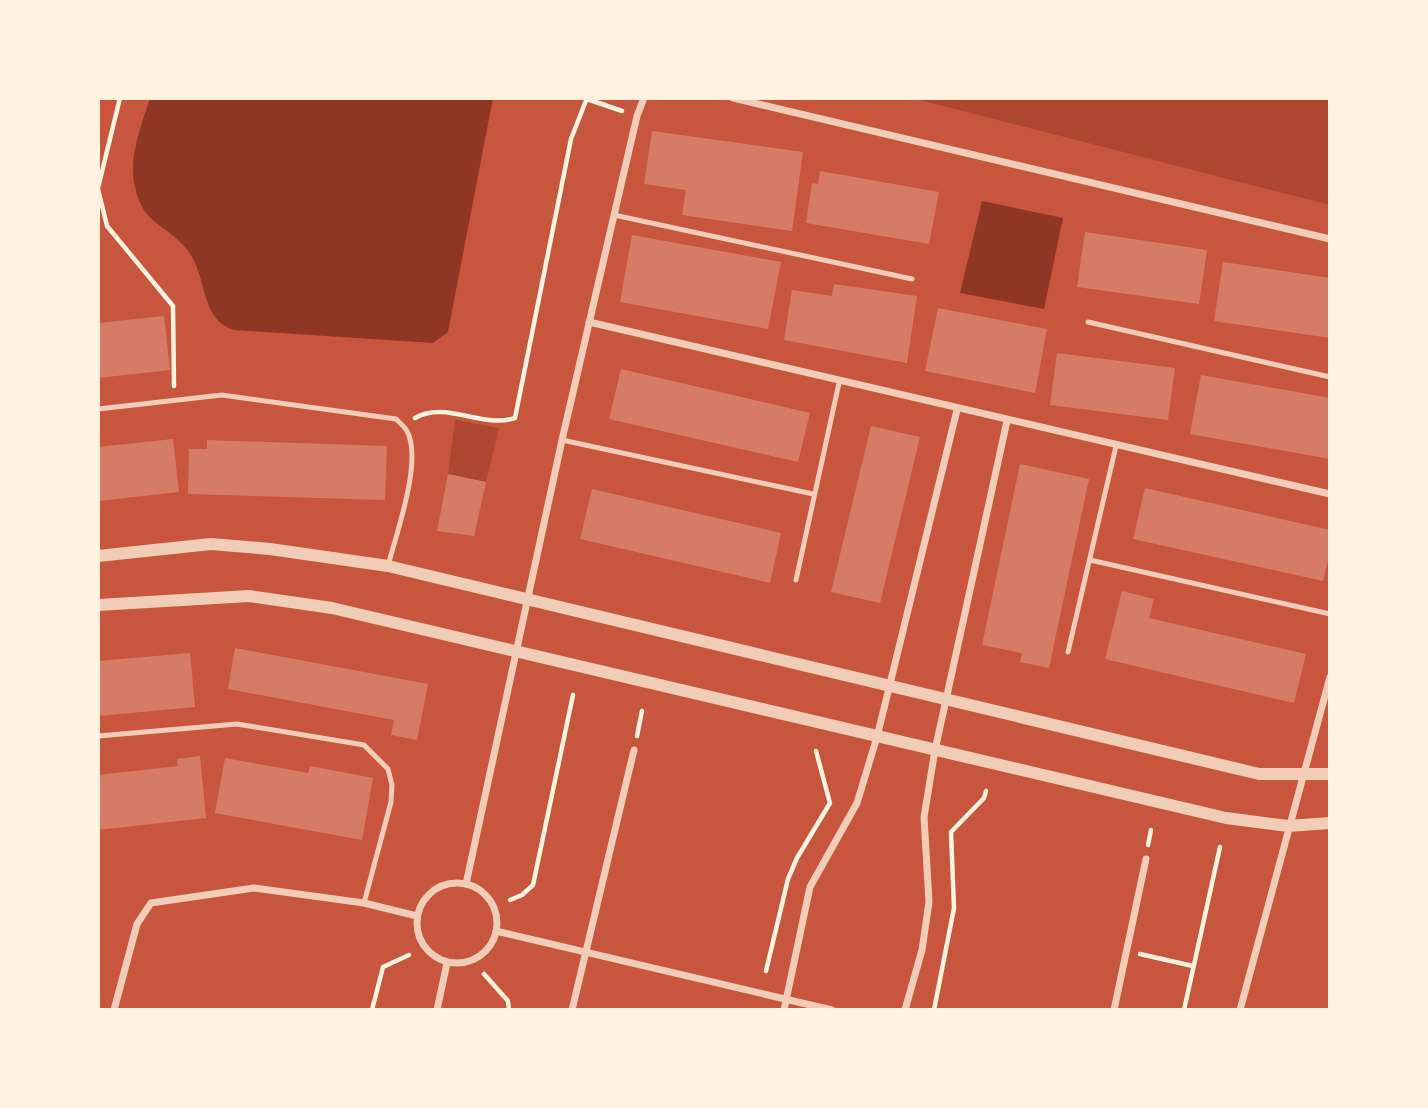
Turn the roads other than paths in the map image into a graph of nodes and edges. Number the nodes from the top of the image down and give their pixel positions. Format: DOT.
graph roads {
  1 [pos="644,98"];
  2 [pos="733,98"];
  3 [pos="614,215"];
  4 [pos="1330,239"];
  5 [pos="912,279"];
  6 [pos="1088,322"];
  7 [pos="589,323"];
  8 [pos="1330,377"];
  9 [pos="839,383"];
  10 [pos="98,409"];
  11 [pos="957,410"];
  12 [pos="1007,421"];
  13 [pos="562,440"];
  14 [pos="1116,446"];
  15 [pos="813,494"];
  16 [pos="1330,494"];
  17 [pos="98,556"];
  18 [pos="1090,560"];
  19 [pos="388,566"];
  20 [pos="796,580"];
  21 [pos="527,602"];
  22 [pos="98,605"];
  23 [pos="1330,614"];
  24 [pos="1068,652"];
  25 [pos="518,653"];
  26 [pos="1330,677"];
  27 [pos="890,687"];
  28 [pos="945,698"];
  29 [pos="98,736"];
  30 [pos="877,737"];
  31 [pos="935,750"];
  32 [pos="634,751"];
  33 [pos="1330,774"];
  34 [pos="1303,776"];
  35 [pos="1330,823"];
  36 [pos="1288,826"];
  37 [pos="1146,859"];
  38 [pos="466,884"];
  39 [pos="364,903"];
  40 [pos="417,916"];
  41 [pos="496,932"];
  42 [pos="586,954"];
  43 [pos="447,962"];
  44 [pos="787,999"];
  45 [pos="114,1010"];
  46 [pos="437,1010"];
  47 [pos="572,1010"];
  48 [pos="784,1010"];
  49 [pos="832,1010"];
  50 [pos="905,1010"];
  51 [pos="1114,1010"];
  52 [pos="1240,1010"];
  1 -- 3 [label="street"];
  2 -- 4 [label="street"];
  3 -- 5 [label="lane"];
  3 -- 7 [label="street"];
  6 -- 8 [label="lane"];
  7 -- 9 [label="street"];
  7 -- 13 [label="street"];
  9 -- 11 [label="street"];
  9 -- 15 [label="lane"];
  10 -- 19 [label="lane"];
  11 -- 12 [label="street"];
  11 -- 27 [label="street"];
  12 -- 14 [label="street"];
  12 -- 28 [label="street"];
  13 -- 15 [label="lane"];
  13 -- 21 [label="street"];
  14 -- 16 [label="street"];
  14 -- 18 [label="lane"];
  15 -- 20 [label="lane"];
  17 -- 19 [label="street"];
  18 -- 23 [label="lane"];
  18 -- 24 [label="lane"];
  19 -- 21 [label="street"];
  21 -- 25 [label="street"];
  21 -- 27 [label="street"];
  22 -- 25 [label="street"];
  25 -- 30 [label="street"];
  25 -- 38 [label="street"];
  26 -- 34 [label="street"];
  27 -- 28 [label="street"];
  27 -- 30 [label="street"];
  28 -- 31 [label="street"];
  28 -- 34 [label="street"];
  29 -- 39 [label="lane"];
  30 -- 31 [label="street"];
  30 -- 44 [label="street"];
  31 -- 36 [label="street"];
  31 -- 50 [label="street"];
  32 -- 42 [label="street"];
  33 -- 34 [label="street"];
  34 -- 36 [label="street"];
  35 -- 36 [label="street"];
  36 -- 52 [label="street"];
  37 -- 51 [label="street"];
  38 -- 40 [label="street"];
  38 -- 41 [label="street"];
  39 -- 40 [label="street"];
  39 -- 45 [label="street"];
  40 -- 43 [label="street"];
  41 -- 42 [label="street"];
  41 -- 43 [label="street"];
  42 -- 44 [label="street"];
  42 -- 47 [label="street"];
  43 -- 46 [label="street"];
  44 -- 48 [label="street"];
  44 -- 49 [label="street"];
}
